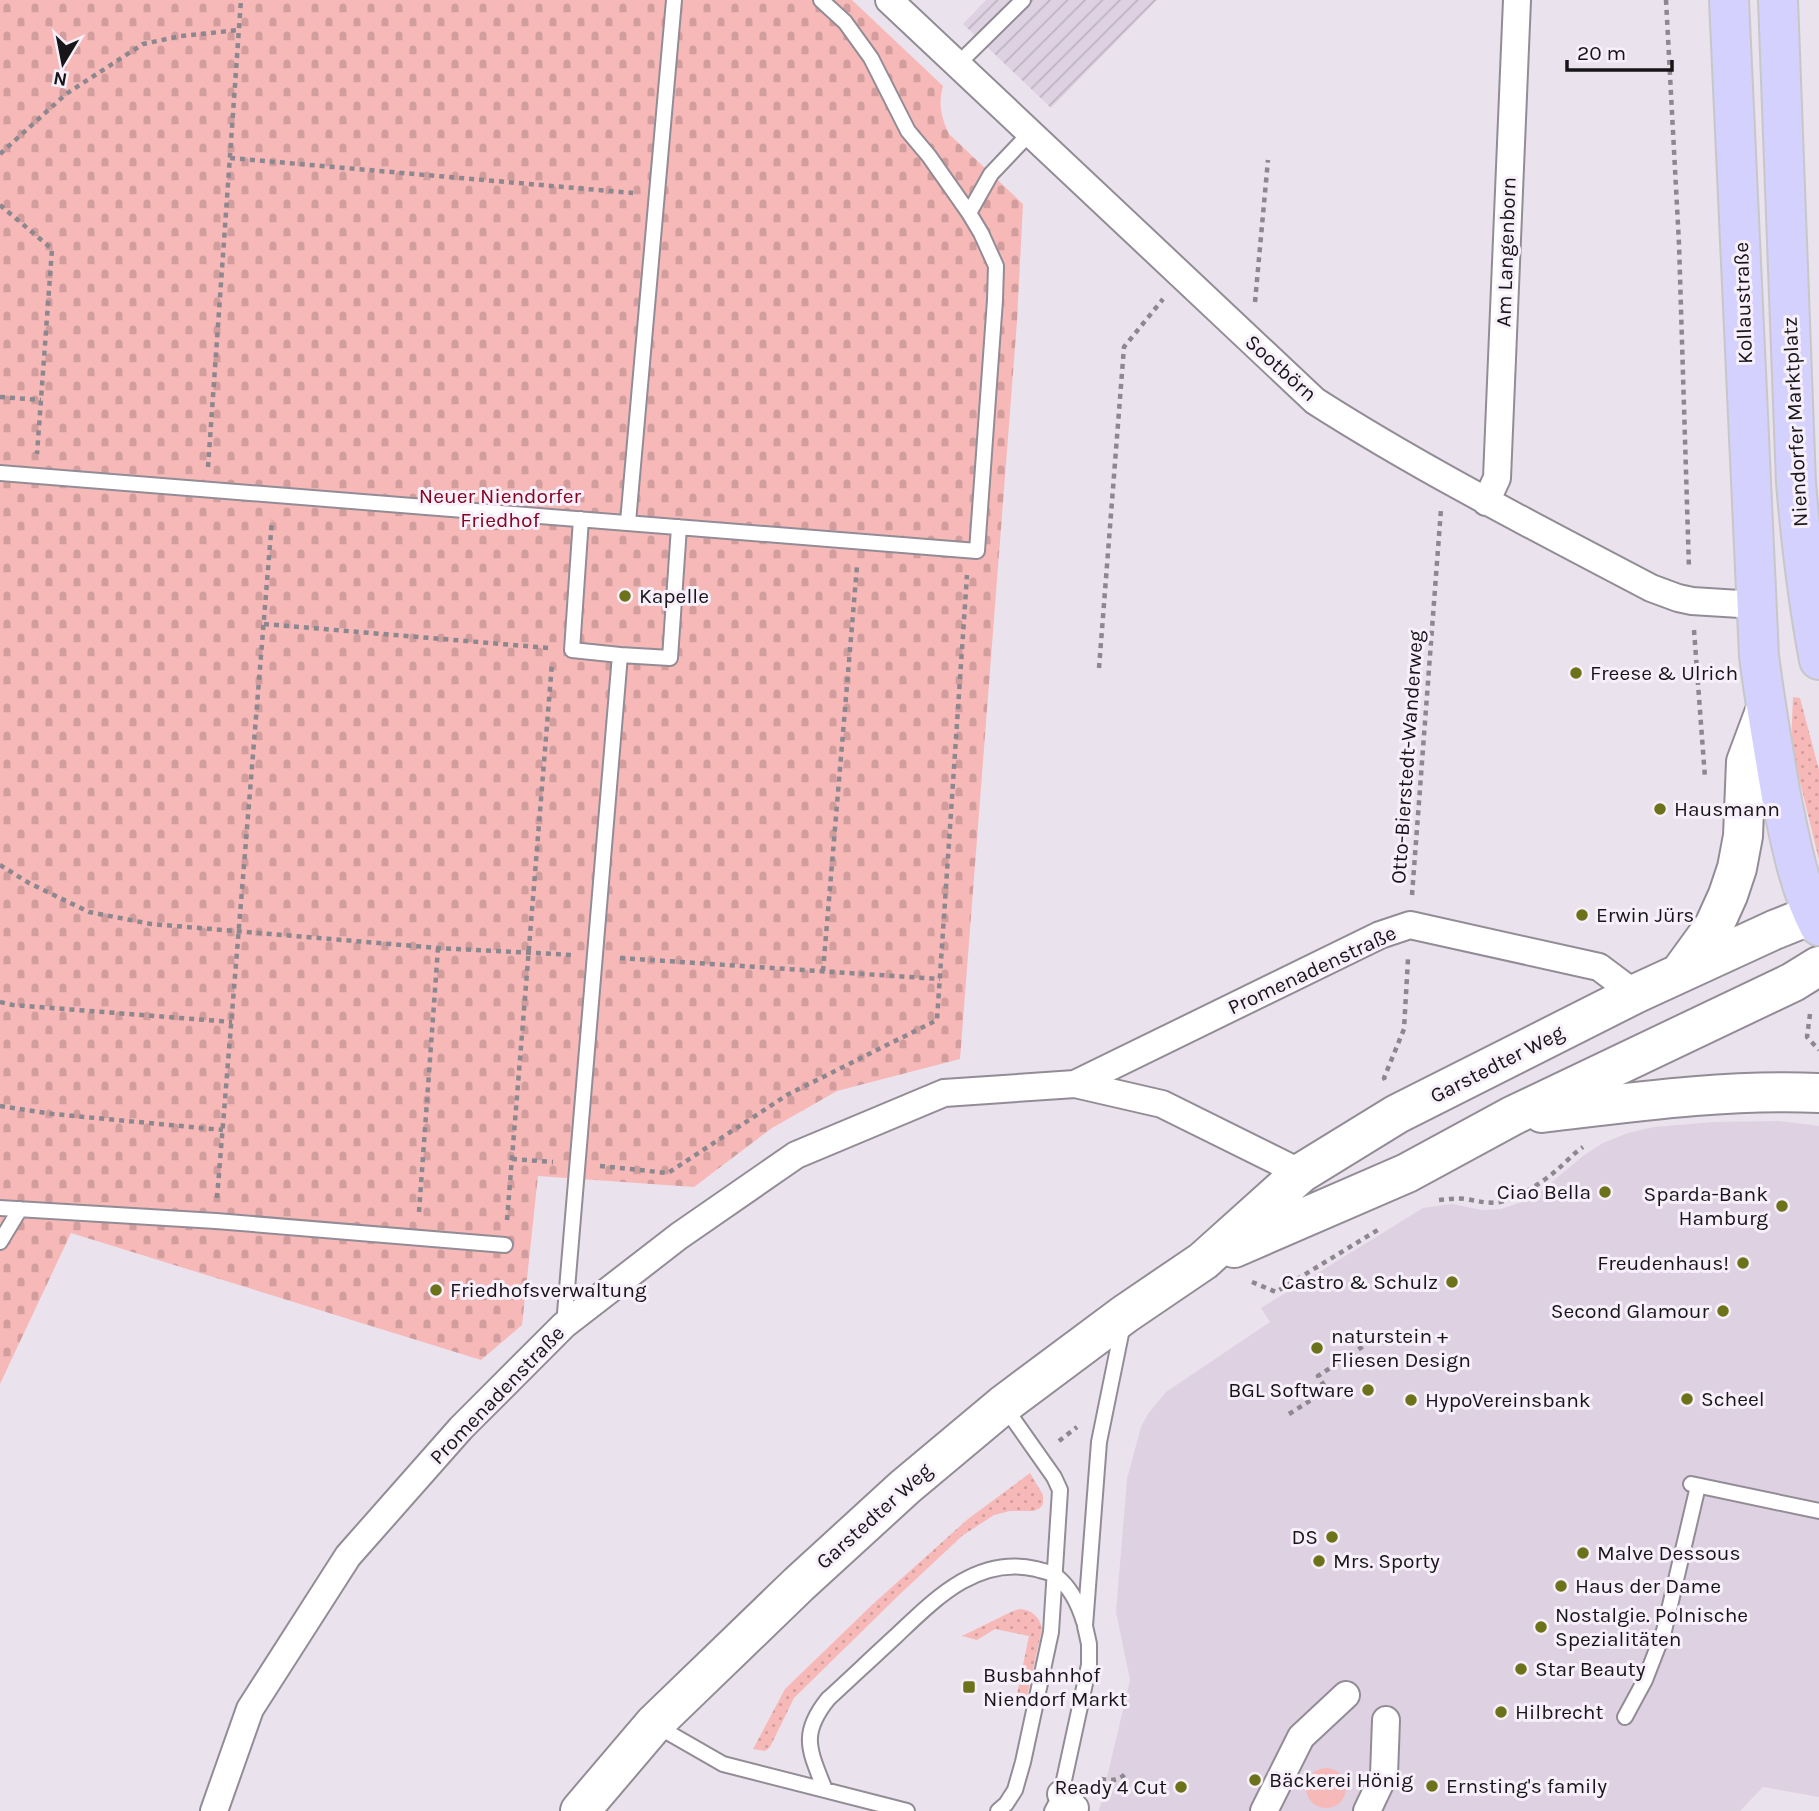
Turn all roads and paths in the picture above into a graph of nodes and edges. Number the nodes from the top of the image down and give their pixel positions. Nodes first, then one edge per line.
1 (241, 0) edge
2 (674, 0) edge
3 (821, 0) edge
4 (889, 0) edge
5 (1023, 0) edge
6 (1517, 0) edge
7 (1666, 0) edge
8 (1729, 0) edge
9 (1778, 0) edge
10 (239, 30) junction
11 (958, 64) junction
12 (1030, 134) junction
13 (0, 154) edge
14 (230, 158) junction
15 (1268, 160) dead end
16 (657, 195) junction
17 (0, 205) edge
18 (969, 213) junction
19 (1182, 275) junction
20 (1252, 342) junction
21 (0, 397) edge
22 (41, 400) junction
23 (0, 473) edge
24 (36, 476) junction
25 (1447, 481) junction
26 (206, 489) junction
27 (274, 495) junction
28 (1486, 502) junction
29 (581, 519) junction
30 (628, 522) junction
31 (680, 527) junction
32 (859, 541) junction
33 (969, 550) junction
34 (1692, 601) junction
35 (1756, 605) junction
36 (264, 624) junction
37 (553, 649) junction
38 (572, 650) junction
39 (620, 655) junction
40 (1819, 660) edge
41 (1099, 668) dead end
42 (1765, 710) junction
43 (1706, 786) dead end
44 (0, 865) edge
45 (1817, 918) edge
46 (1410, 925) junction
47 (239, 932) junction
48 (438, 948) junction
49 (529, 953) junction
50 (595, 956) junction
51 (1819, 966) edge
52 (823, 971) junction
53 (1681, 972) junction
54 (940, 978) junction
55 (1636, 994) junction
56 (0, 1002) edge
57 (1811, 1011) dead end
58 (232, 1022) junction
59 (1819, 1050) edge
60 (1075, 1084) junction
61 (1819, 1093) edge
62 (0, 1106) edge
63 (1397, 1114) junction
64 (1512, 1116) junction
65 (223, 1130) junction
66 (1589, 1143) dead end
67 (512, 1159) junction
68 (576, 1164) junction
69 (1301, 1173) junction
70 (1431, 1201) dead end
71 (0, 1208) edge
72 (20, 1209) junction
73 (216, 1221) junction
74 (1387, 1224) dead end
75 (417, 1238) junction
76 (0, 1242) edge
77 (505, 1245) joint
78 (1203, 1261) junction
79 (1276, 1292) dead end
80 (1125, 1314) junction
81 (564, 1325) junction
82 (1382, 1334) dead end
83 (1003, 1405) junction
84 (1289, 1414) dead end
85 (1080, 1424) dead end
86 (1054, 1445) dead end
87 (1819, 1511) edge
88 (1054, 1574) junction
89 (1085, 1626) junction
90 (1346, 1696) dead end
91 (1625, 1717) dead end
92 (1386, 1720) dead end
93 (654, 1724) junction
94 (1126, 1773) dead end
95 (1101, 1779) dead end
96 (825, 1790) junction
97 (1063, 1804) edge
98 (214, 1811) edge
99 (580, 1811) edge
100 (907, 1811) edge
101 (998, 1811) edge
102 (1264, 1811) edge
103 (1367, 1811) edge

1 - 10 path
2 - 16 lane
3 - 18 lane
4 - 11 street, Sootbörn
5 - 11 lane
6 - 28 street, Am Langenborn
7 - 34 path
8 - 35 main road, Kollaustraße
9 - 40 main road, Niendorfer Marktplatz
10 - 13 path
10 - 14 path
11 - 12 street, Sootbörn
12 - 18 lane
12 - 19 street, Sootbörn
14 - 16 path
14 - 26 path
15 - 20 path
16 - 30 lane
17 - 22 path
18 - 33 lane
19 - 20 street, Sootbörn
19 - 41 path
20 - 25 street, Sootbörn
21 - 22 path
22 - 24 path
23 - 24 lane
24 - 26 lane
25 - 28 street, Sootbörn
25 - 46 path, Otto-Bierstedt-Wanderweg
26 - 27 lane
27 - 29 lane
27 - 36 path
28 - 34 street, Sootbörn
29 - 30 lane
29 - 38 lane
30 - 31 lane
31 - 32 lane
31 - 39 lane
32 - 33 lane
32 - 52 path
33 - 54 path
34 - 35 street, Sootbörn
34 - 43 path
35 - 42 main road
36 - 37 path
36 - 47 path
37 - 38 path
37 - 49 path
38 - 39 lane
39 - 50 lane
42 - 45 main road
42 - 53 main road
44 - 47 path
45 - 53 main road, Garstedter Weg
46 - 55 street, Promenadenstraße
46 - 60 street, Promenadenstraße
46 - 63 path, Otto-Bierstedt-Wanderweg
47 - 48 path
47 - 58 path
48 - 49 path
48 - 75 path
49 - 50 path
49 - 67 path
50 - 52 path
50 - 68 lane
51 - 64 main road, Garstedter Weg
52 - 54 path
53 - 55 main road, Garstedter Weg
54 - 68 path
55 - 63 main road, Garstedter Weg
56 - 58 path
57 - 59 path
58 - 65 path
60 - 69 street, Promenadenstraße
60 - 81 street, Promenadenstraße
61 - 64 main road
62 - 65 path
63 - 69 main road, Garstedter Weg
64 - 78 main road, Garstedter Weg
65 - 73 path
66 - 70 path
67 - 68 path
67 - 77 path
68 - 81 lane
69 - 78 main road, Garstedter Weg
71 - 72 lane
72 - 73 lane
72 - 76 lane
73 - 75 lane
74 - 79 path
75 - 77 lane
78 - 80 main road, Garstedter Weg
80 - 83 main road, Garstedter Weg
80 - 89 lane
81 - 98 street, Promenadenstraße
82 - 84 path
83 - 88 lane
83 - 93 main road, Garstedter Weg
85 - 86 path
87 - 91 lane
88 - 89 lane
88 - 96 lane
88 - 101 lane
89 - 97 lane
90 - 102 street
92 - 103 street
93 - 96 lane
93 - 99 main road, Garstedter Weg
94 - 95 path
96 - 100 lane

